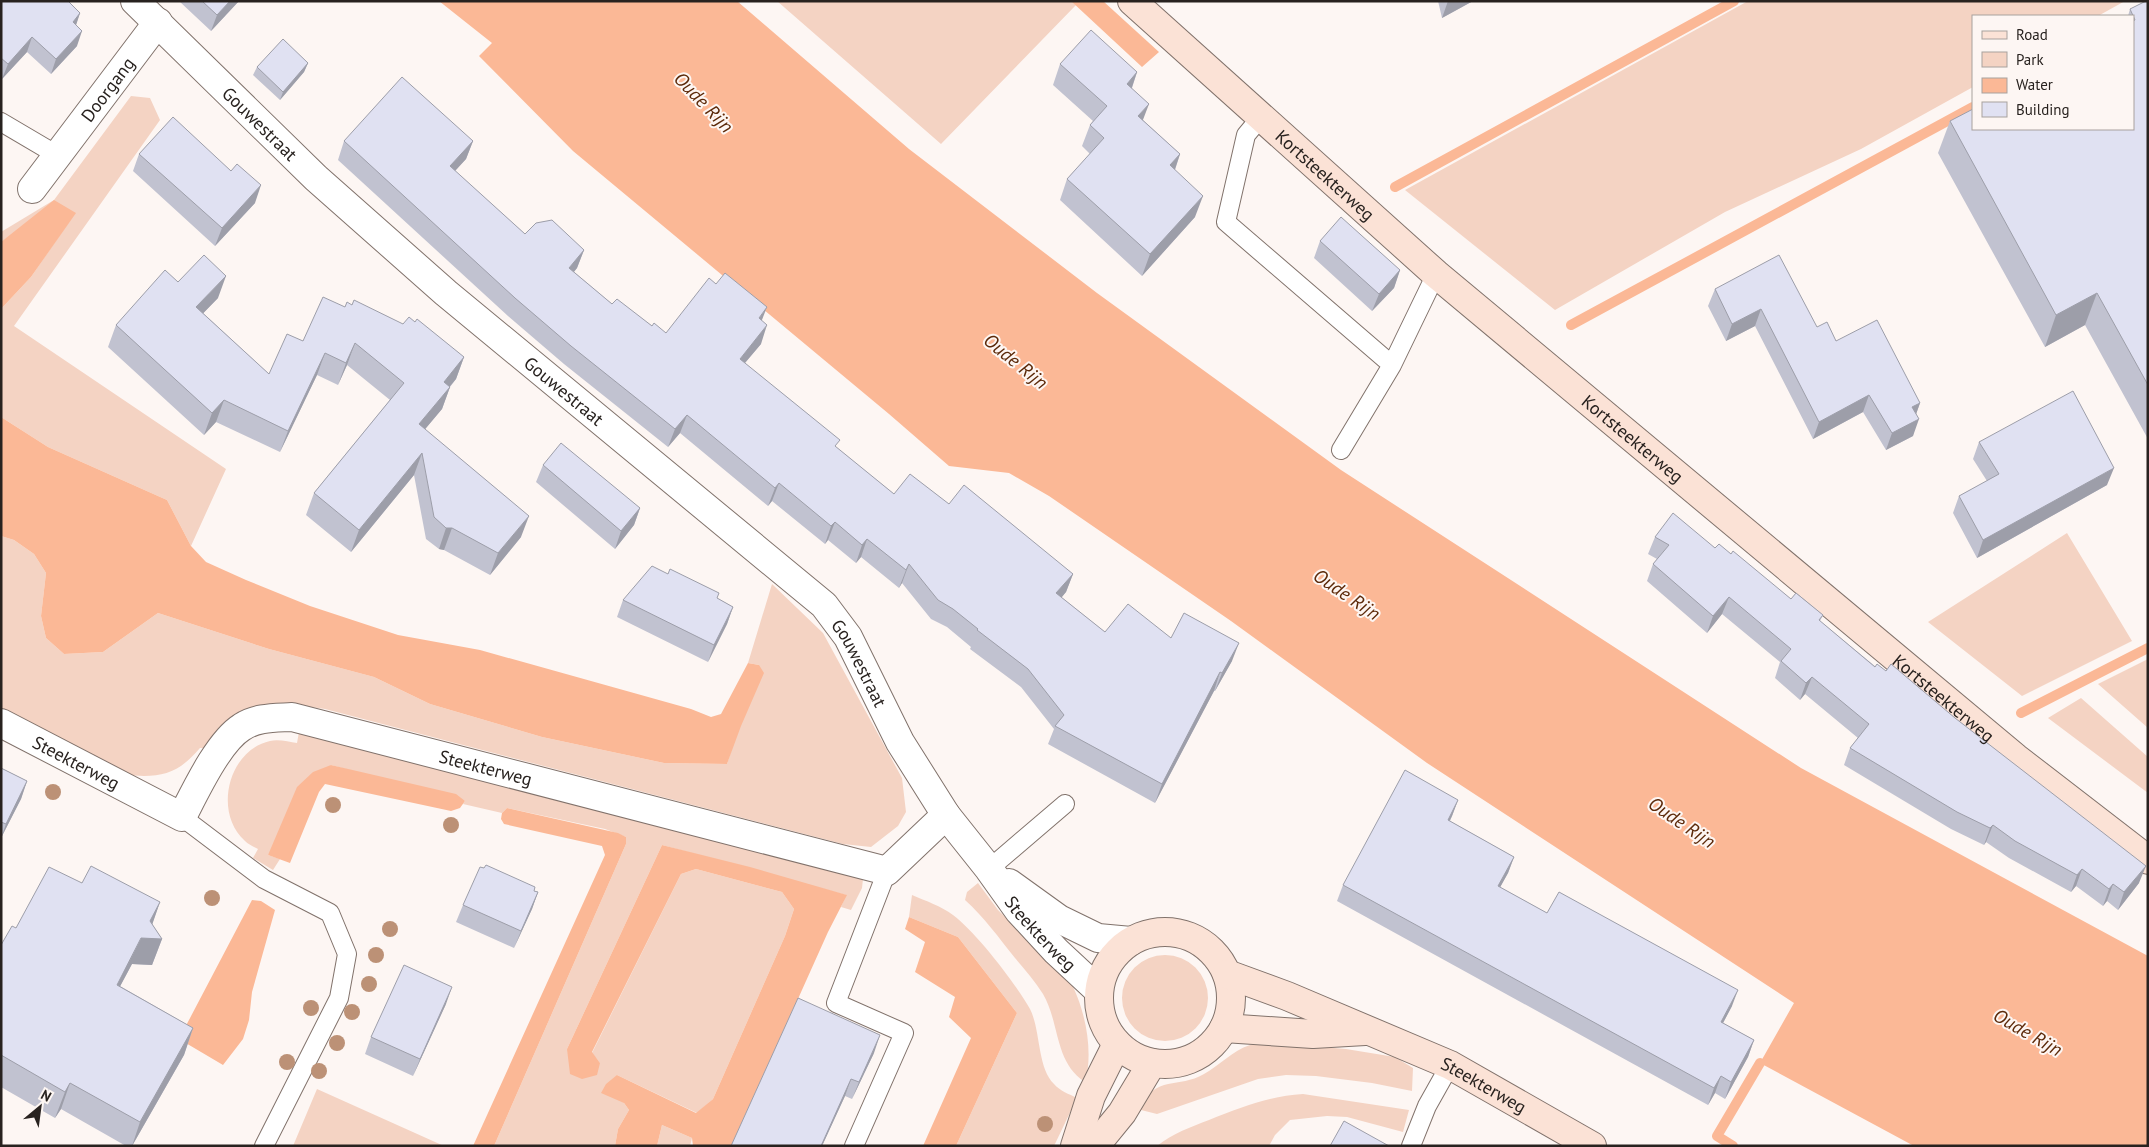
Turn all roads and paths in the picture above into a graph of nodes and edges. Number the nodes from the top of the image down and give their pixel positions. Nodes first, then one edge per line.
1 (135, 1) edge
2 (1132, 1) edge
3 (158, 22) junction
4 (1261, 117) junction
5 (1, 122) edge
6 (57, 156) junction
7 (32, 189) dead end
8 (1436, 274) junction
9 (1392, 365) junction
10 (1341, 450) dead end
11 (1, 723) edge
12 (1065, 804) dead end
13 (946, 815) junction
14 (182, 817) junction
15 (2148, 860) edge
16 (989, 869) junction
17 (887, 871) junction
18 (1131, 941) junction
19 (1227, 974) junction
20 (1099, 991) junction
21 (1224, 1028) junction
22 (1372, 1030) junction
23 (1118, 1044) junction
24 (1152, 1063) junction
25 (1450, 1065) junction
26 (1589, 1145) edge
27 (264, 1146) edge
28 (854, 1146) edge
29 (1075, 1146) edge
30 (1095, 1146) edge
31 (1411, 1146) edge

1 - 3 street, Gouwestraat
2 - 4 street, Kortsteekterweg
3 - 6 street, Doorgang
3 - 13 street, Gouwestraat
4 - 8 street, Kortsteekterweg
4 - 9 lane
5 - 6 lane
6 - 7 street, Doorgang
8 - 9 lane
8 - 15 street, Kortsteekterweg
9 - 10 lane
11 - 14 street, Steekterweg
12 - 16 lane
13 - 16 street, Steekterweg
13 - 17 street
14 - 17 street, Steekterweg
14 - 27 lane
16 - 18 street, Steekterweg
16 - 20 street, Steekterweg
17 - 28 lane
18 - 19 street
18 - 20 street
19 - 21 street
19 - 22 street, Steekterweg
20 - 23 street
21 - 22 street, Steekterweg
21 - 24 street
22 - 25 street, Steekterweg
23 - 24 street
23 - 29 street
24 - 30 street
25 - 26 street, Steekterweg
25 - 31 lane

